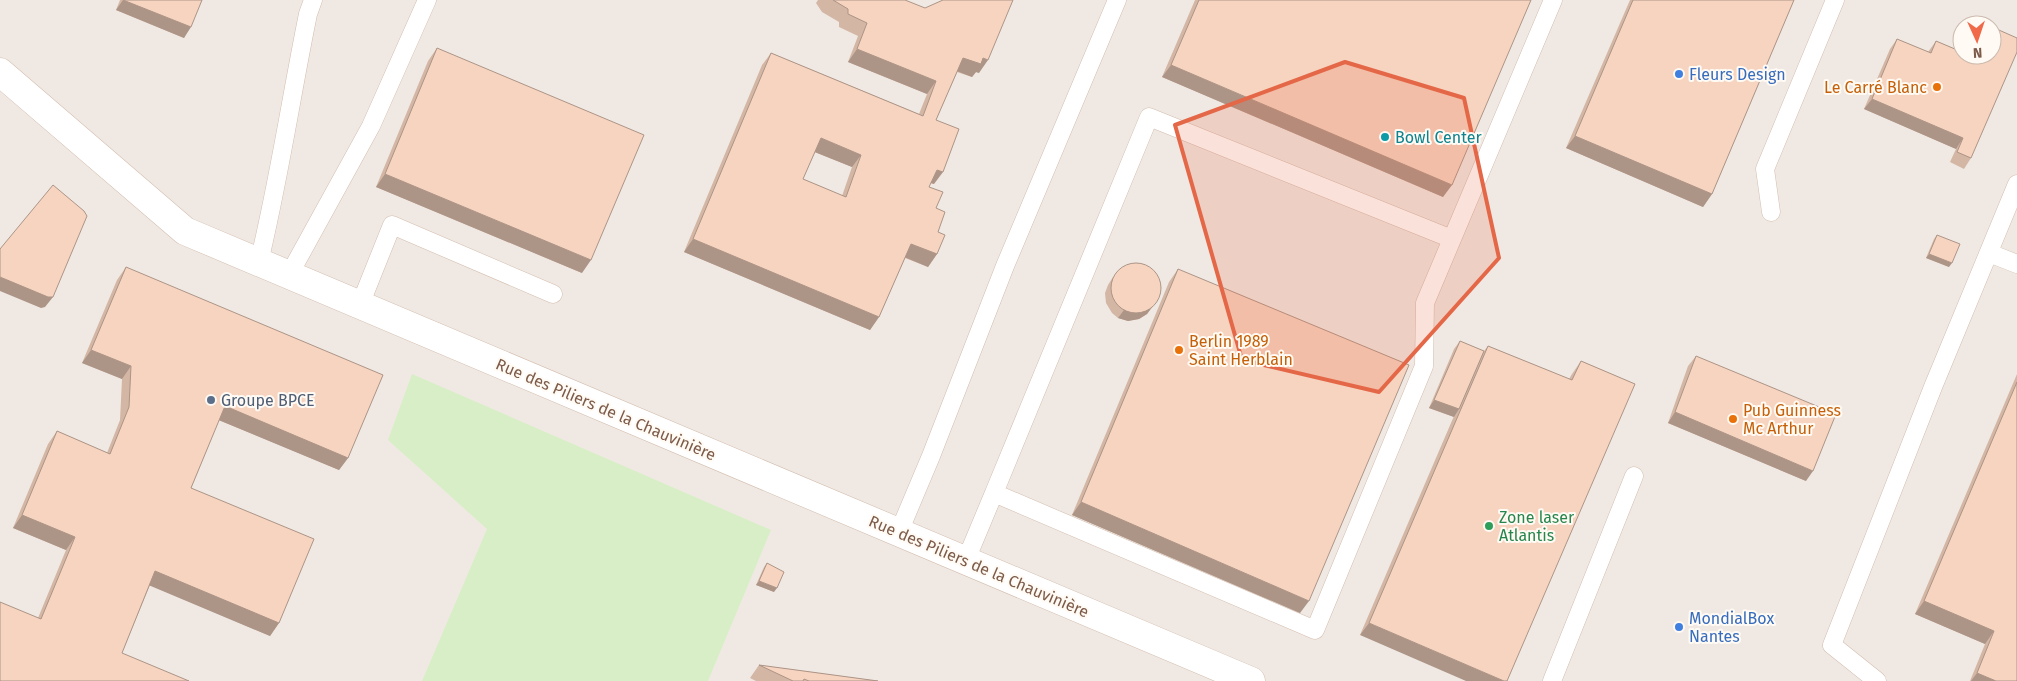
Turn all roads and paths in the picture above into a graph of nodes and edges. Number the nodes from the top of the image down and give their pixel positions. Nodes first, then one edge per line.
1 (313, 0) edge
2 (427, 0) edge
3 (1118, 0) edge
4 (1553, 0) edge
5 (1835, 0) edge
6 (0, 72) edge
7 (2017, 184) edge
8 (1771, 212) dead end
9 (1452, 239) junction
10 (1989, 253) junction
11 (259, 262) junction
12 (2017, 264) edge
13 (289, 275) junction
14 (553, 294) dead end
15 (360, 305) junction
16 (1634, 476) dead end
17 (994, 493) junction
18 (898, 532) junction
19 (966, 560) junction
20 (1251, 681) edge
21 (1552, 681) edge
22 (1877, 681) edge

1 - 11 lane
2 - 13 lane
3 - 18 lane
4 - 9 lane
5 - 8 lane
6 - 11 street, Rue des Piliers de la Chauvinière
7 - 10 lane
9 - 17 lane
9 - 17 lane
10 - 12 lane
10 - 22 lane
11 - 13 street, Rue des Piliers de la Chauvinière
13 - 15 street, Rue des Piliers de la Chauvinière
14 - 15 lane
15 - 18 street, Rue des Piliers de la Chauvinière
16 - 21 lane
17 - 19 lane
18 - 19 street, Rue des Piliers de la Chauvinière
19 - 20 street, Rue des Piliers de la Chauvinière

